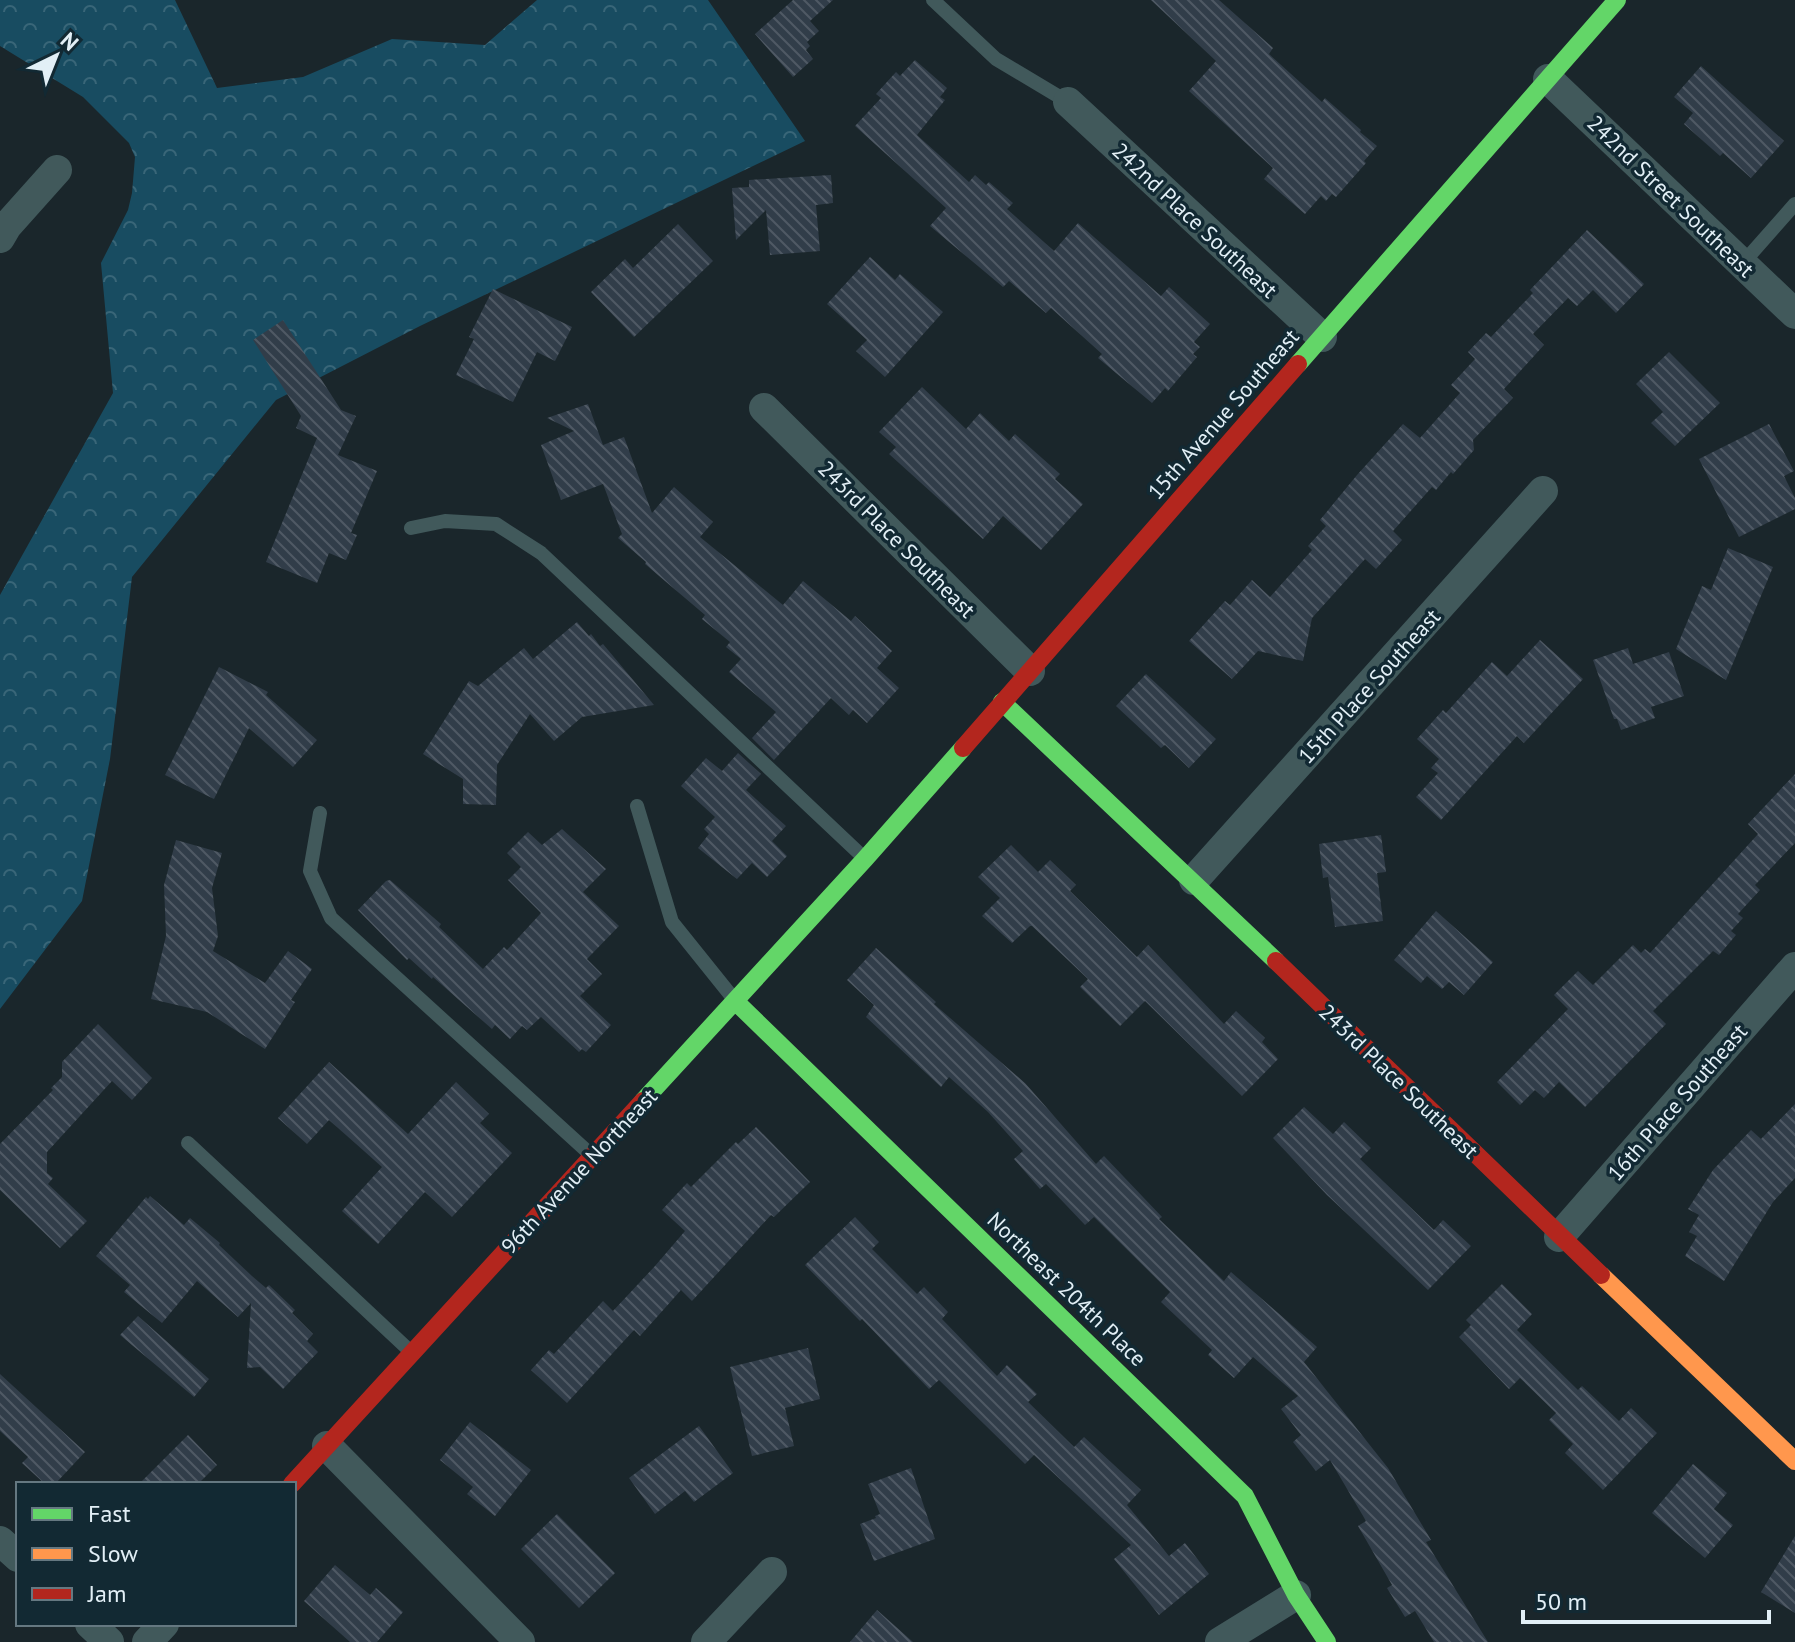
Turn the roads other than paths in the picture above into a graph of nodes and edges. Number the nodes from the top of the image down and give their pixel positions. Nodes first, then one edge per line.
1 (933, 0) edge
2 (1617, 0) edge
3 (1548, 79) junction
4 (1068, 102) joint
5 (57, 170) dead end
6 (1795, 204) edge
7 (0, 238) edge
8 (1742, 264) junction
9 (1795, 314) edge
10 (1322, 337) junction
11 (764, 408) dead end
12 (1543, 491) dead end
13 (411, 528) dead end
14 (1030, 671) junction
15 (1002, 702) junction
16 (637, 806) dead end
17 (320, 813) dead end
18 (865, 859) junction
19 (1194, 880) junction
20 (1795, 967) edge
21 (735, 1001) junction
22 (188, 1143) dead end
23 (592, 1156) junction
24 (1559, 1237) junction
25 (412, 1353) junction
26 (327, 1446) junction
27 (1795, 1461) edge
28 (294, 1482) edge
29 (0, 1541) edge
30 (16, 1555) edge
31 (772, 1572) dead end
32 (1296, 1595) junction
33 (92, 1626) edge
34 (162, 1626) edge
35 (109, 1642) edge
36 (147, 1642) edge
37 (520, 1642) edge
38 (706, 1642) edge
39 (1220, 1642) edge
40 (1327, 1642) edge

1 - 4 lane
2 - 3 street, 15th Avenue Southeast
3 - 8 street, 242nd Street Southeast
3 - 10 street, 15th Avenue Southeast
4 - 10 street, 242nd Place Southeast
5 - 7 street
6 - 8 lane
8 - 9 street, 242nd Street Southeast
10 - 14 street, 15th Avenue Southeast
11 - 14 street, 243rd Place Southeast
12 - 19 street, 15th Place Southeast
13 - 18 lane
14 - 15 street, 15th Avenue Southeast
15 - 18 street, 15th Avenue Southeast
15 - 19 street, 243rd Place Southeast
16 - 21 lane
17 - 23 lane
18 - 21 street, 96th Avenue Northeast
19 - 24 street, 243rd Place Southeast
20 - 24 street, 16th Place Southeast
21 - 23 street, 96th Avenue Northeast
21 - 32 street, Northeast 204th Place
22 - 25 lane
23 - 25 street, 96th Avenue Northeast
24 - 27 street, 243rd Place Southeast
25 - 26 street, 96th Avenue Northeast
26 - 28 street, 96th Avenue Northeast
26 - 37 street
29 - 30 street
31 - 38 street
32 - 39 street
32 - 40 street, Northeast 204th Place
33 - 35 street
34 - 36 street

